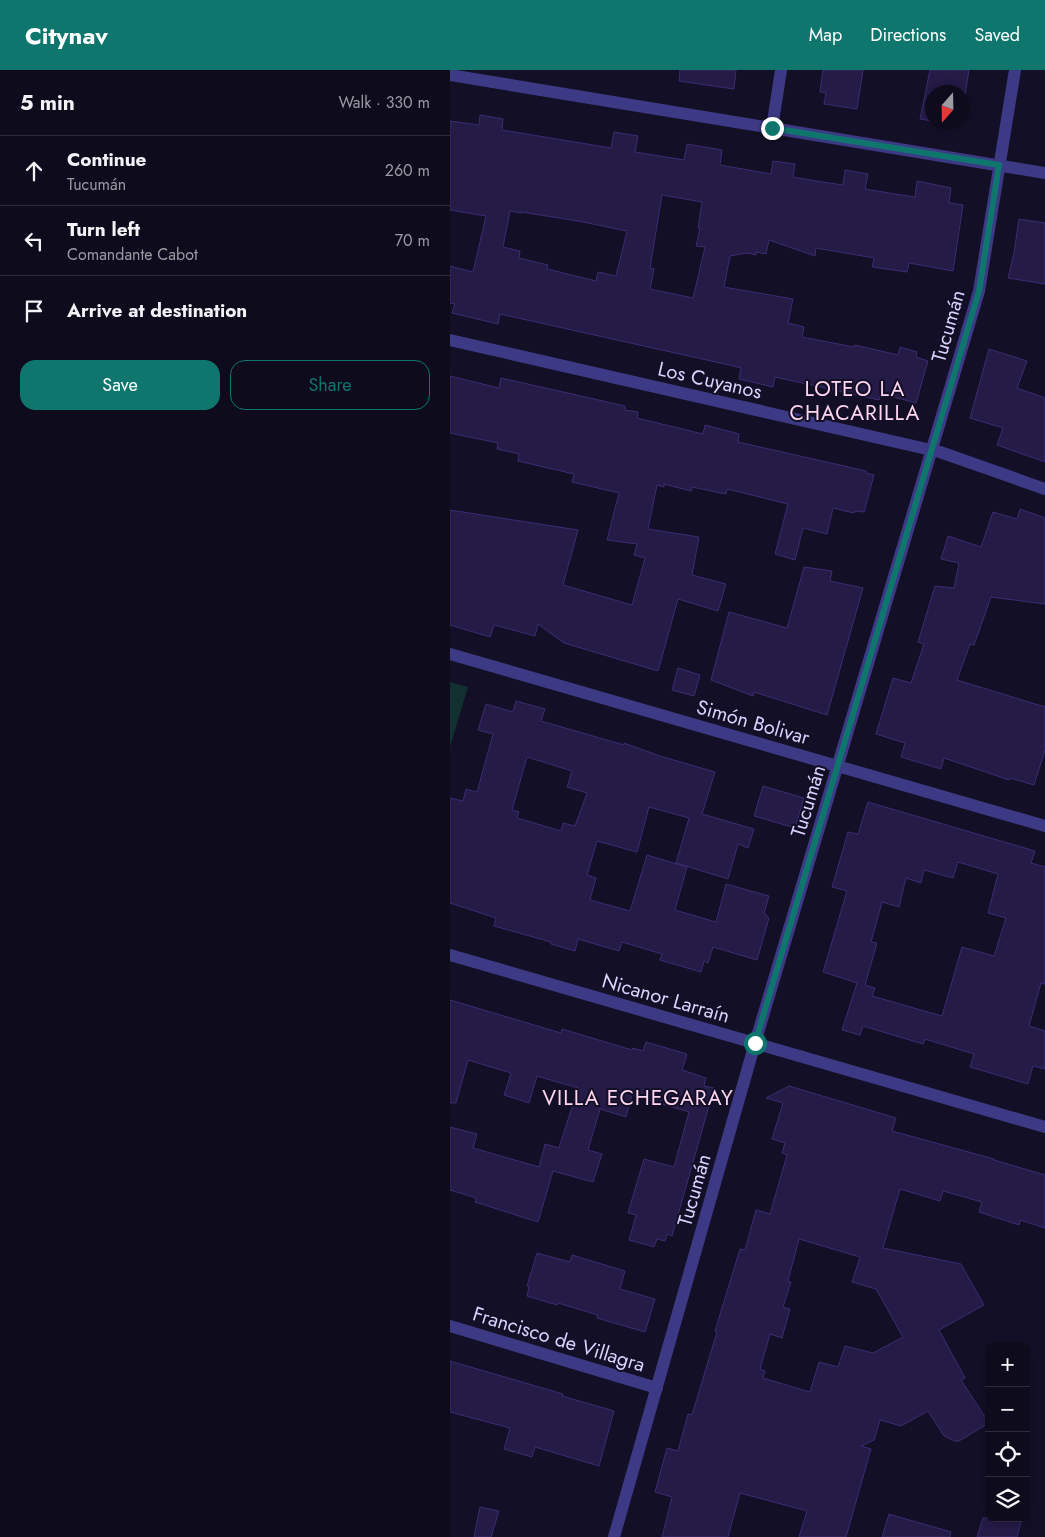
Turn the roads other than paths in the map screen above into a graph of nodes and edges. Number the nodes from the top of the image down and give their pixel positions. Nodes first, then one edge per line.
1 (781, 70) edge
2 (1015, 70) edge
3 (450, 76) edge
4 (772, 128) junction
5 (999, 165) junction
6 (1045, 172) edge
7 (450, 340) edge
8 (931, 450) junction
9 (1045, 489) edge
10 (450, 654) edge
11 (838, 766) junction
12 (1045, 826) edge
13 (450, 956) edge
14 (755, 1043) junction
15 (1045, 1127) edge
16 (450, 1326) edge
17 (657, 1388) junction
18 (614, 1537) edge

1 - 4 street
2 - 5 street, Tucumán
3 - 4 street
4 - 5 street
5 - 6 street
5 - 8 street, Tucumán
7 - 8 street, Los Cuyanos
8 - 9 street, Los Cuyanos
8 - 11 street, Tucumán
10 - 11 street, Simón Bolivar
11 - 12 street, Simón Bolivar
11 - 14 street, Tucumán
13 - 14 street, Nicanor Larraín
14 - 15 street, Nicanor Larraín
14 - 17 street, Tucumán
16 - 17 street, Francisco de Villagra
17 - 18 street, Tucumán

